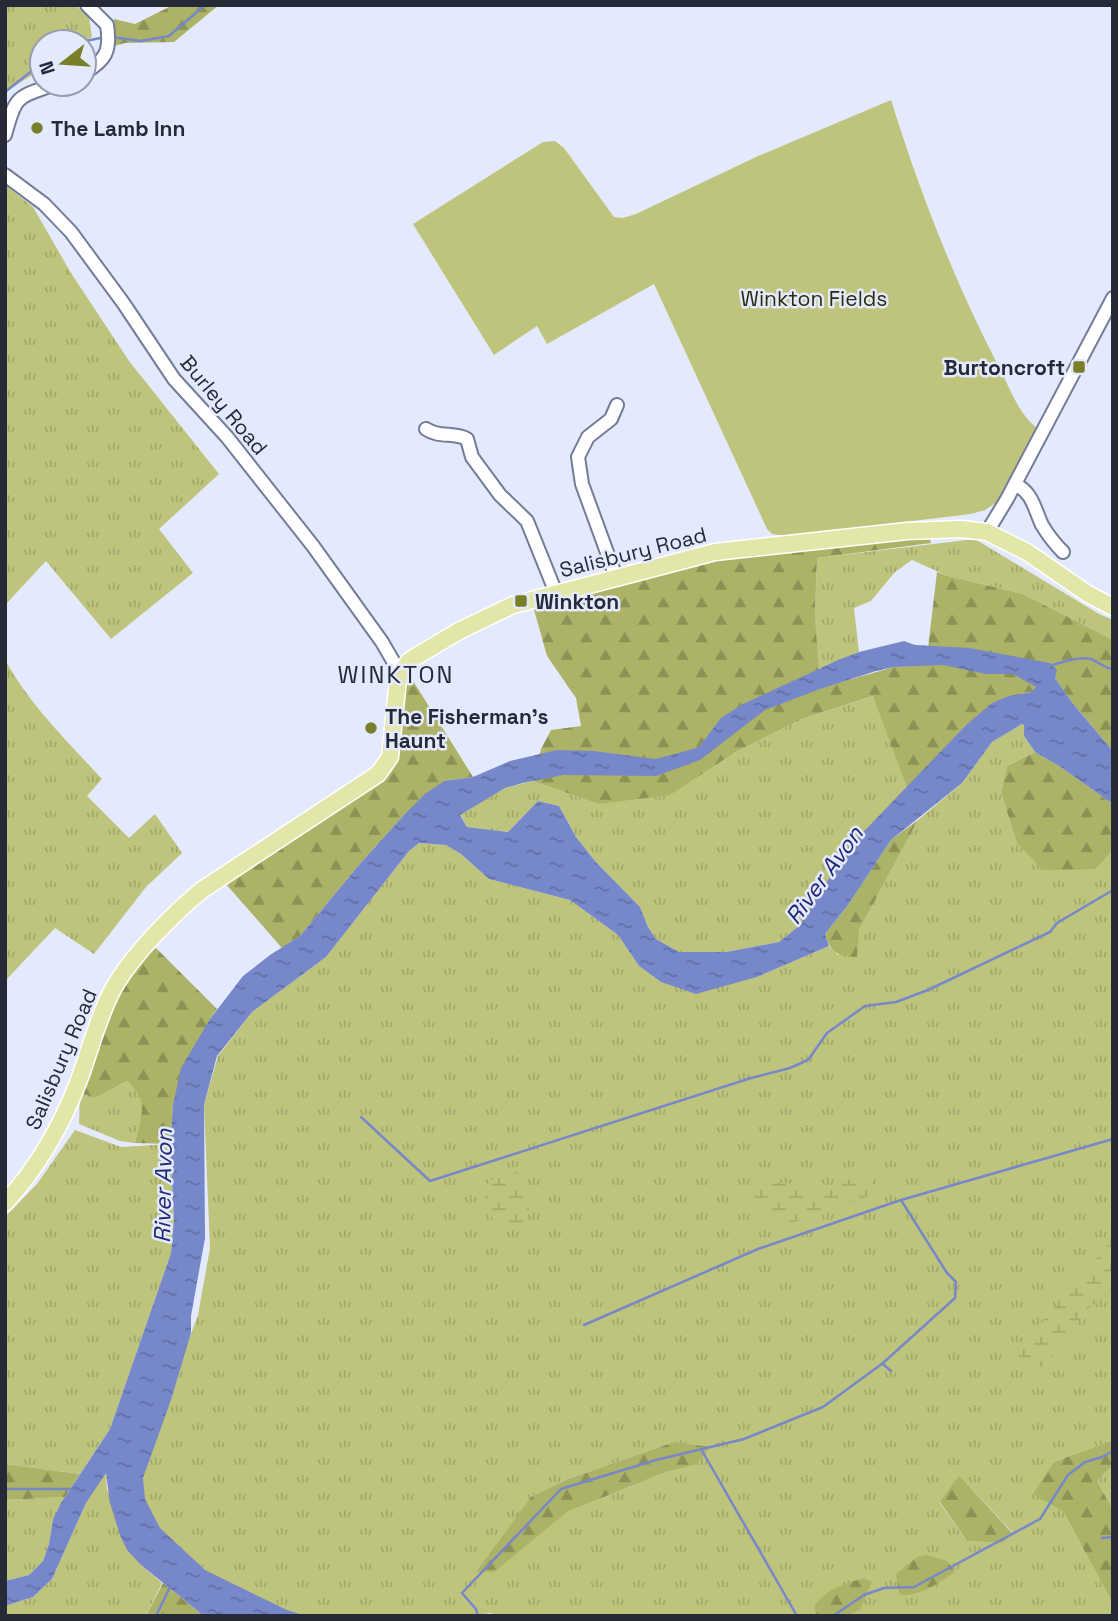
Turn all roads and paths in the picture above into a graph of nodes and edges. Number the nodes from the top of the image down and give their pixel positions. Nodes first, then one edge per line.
1 (87, 5) edge
2 (98, 64) edge
3 (28, 94) edge
4 (5, 135) edge
5 (5, 176) edge
6 (1112, 303) edge
7 (617, 405) dead end
8 (426, 429) dead end
9 (1015, 484) junction
10 (987, 532) junction
11 (1063, 552) dead end
12 (616, 577) junction
13 (556, 593) junction
14 (1113, 607) edge
15 (402, 671) junction
16 (5, 1203) edge

1 - 2 street
3 - 4 street
5 - 15 street, Burley Road
6 - 9 street
7 - 12 street
8 - 13 street
9 - 10 street
9 - 11 street
10 - 12 main road, Salisbury Road
10 - 14 main road
12 - 13 main road, Salisbury Road
13 - 15 main road, Salisbury Road
15 - 16 main road, Salisbury Road

